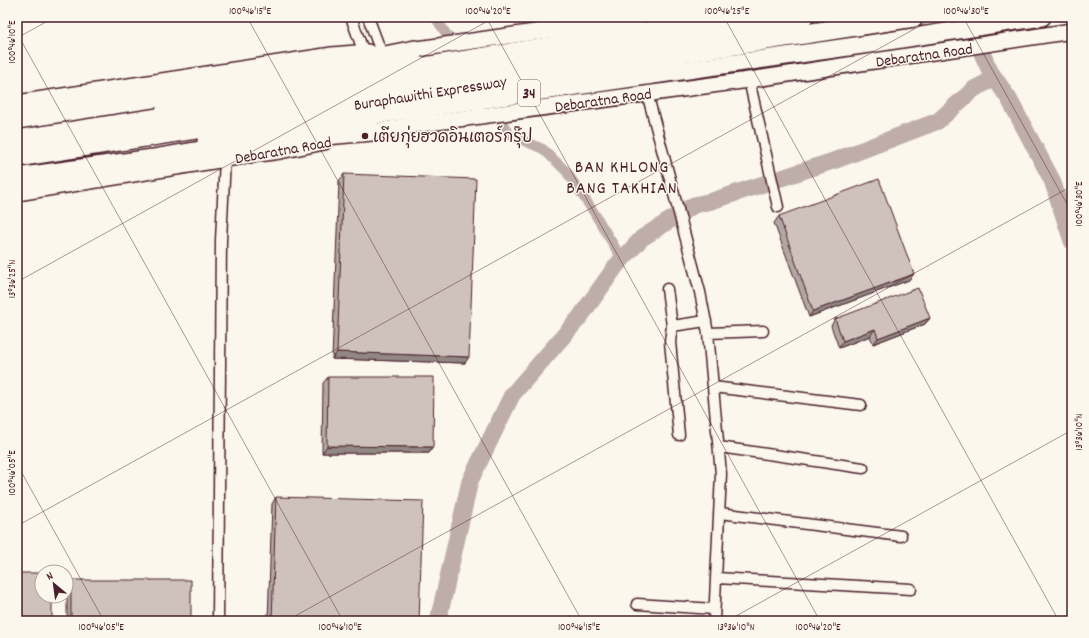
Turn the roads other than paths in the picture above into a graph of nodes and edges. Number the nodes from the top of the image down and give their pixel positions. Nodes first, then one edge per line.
1 (351, 17) edge
2 (368, 17) edge
3 (638, 17) edge
4 (735, 17) edge
5 (803, 17) edge
6 (914, 17) edge
7 (1042, 17) edge
8 (1072, 31) edge
9 (416, 50) junction
10 (381, 52) junction
11 (364, 53) junction
12 (749, 80) junction
13 (647, 93) junction
14 (17, 103) edge
15 (17, 119) edge
16 (17, 131) edge
17 (372, 131) junction
18 (17, 140) edge
19 (17, 157) edge
20 (225, 159) junction
21 (17, 174) edge
22 (17, 178) edge
23 (17, 193) edge
24 (778, 207) dead end
25 (667, 289) dead end
26 (706, 321) junction
27 (672, 326) junction
28 (763, 331) dead end
29 (708, 333) junction
30 (713, 387) junction
31 (861, 405) dead end
32 (679, 436) dead end
33 (719, 447) junction
34 (863, 468) dead end
35 (720, 513) junction
36 (901, 536) dead end
37 (717, 578) junction
38 (912, 589) dead end
39 (637, 604) dead end
40 (714, 609) junction
41 (218, 621) edge
42 (714, 621) edge

1 - 11 street
2 - 10 street
3 - 9 main road
4 - 16 highway
5 - 18 highway, Buraphawithi Expressway
6 - 19 highway, Buraphawithi Expressway
7 - 21 highway, Debaratna Road / 34
8 - 12 main road, Debaratna Road / 34
9 - 10 main road
9 - 15 highway
10 - 11 main road
11 - 14 main road
12 - 13 main road, Debaratna Road / 34
12 - 24 street
13 - 17 main road, Debaratna Road / 34
13 - 26 street
17 - 20 main road, Debaratna Road / 34
17 - 22 highway
20 - 23 main road, Debaratna Road / 34
20 - 41 street
25 - 27 street
26 - 27 street
26 - 29 street
27 - 32 street
28 - 29 street
29 - 30 street
30 - 31 street
30 - 33 street
33 - 34 street
33 - 35 street
35 - 36 street
35 - 37 street
37 - 38 street
37 - 40 street
39 - 40 street
40 - 42 street

